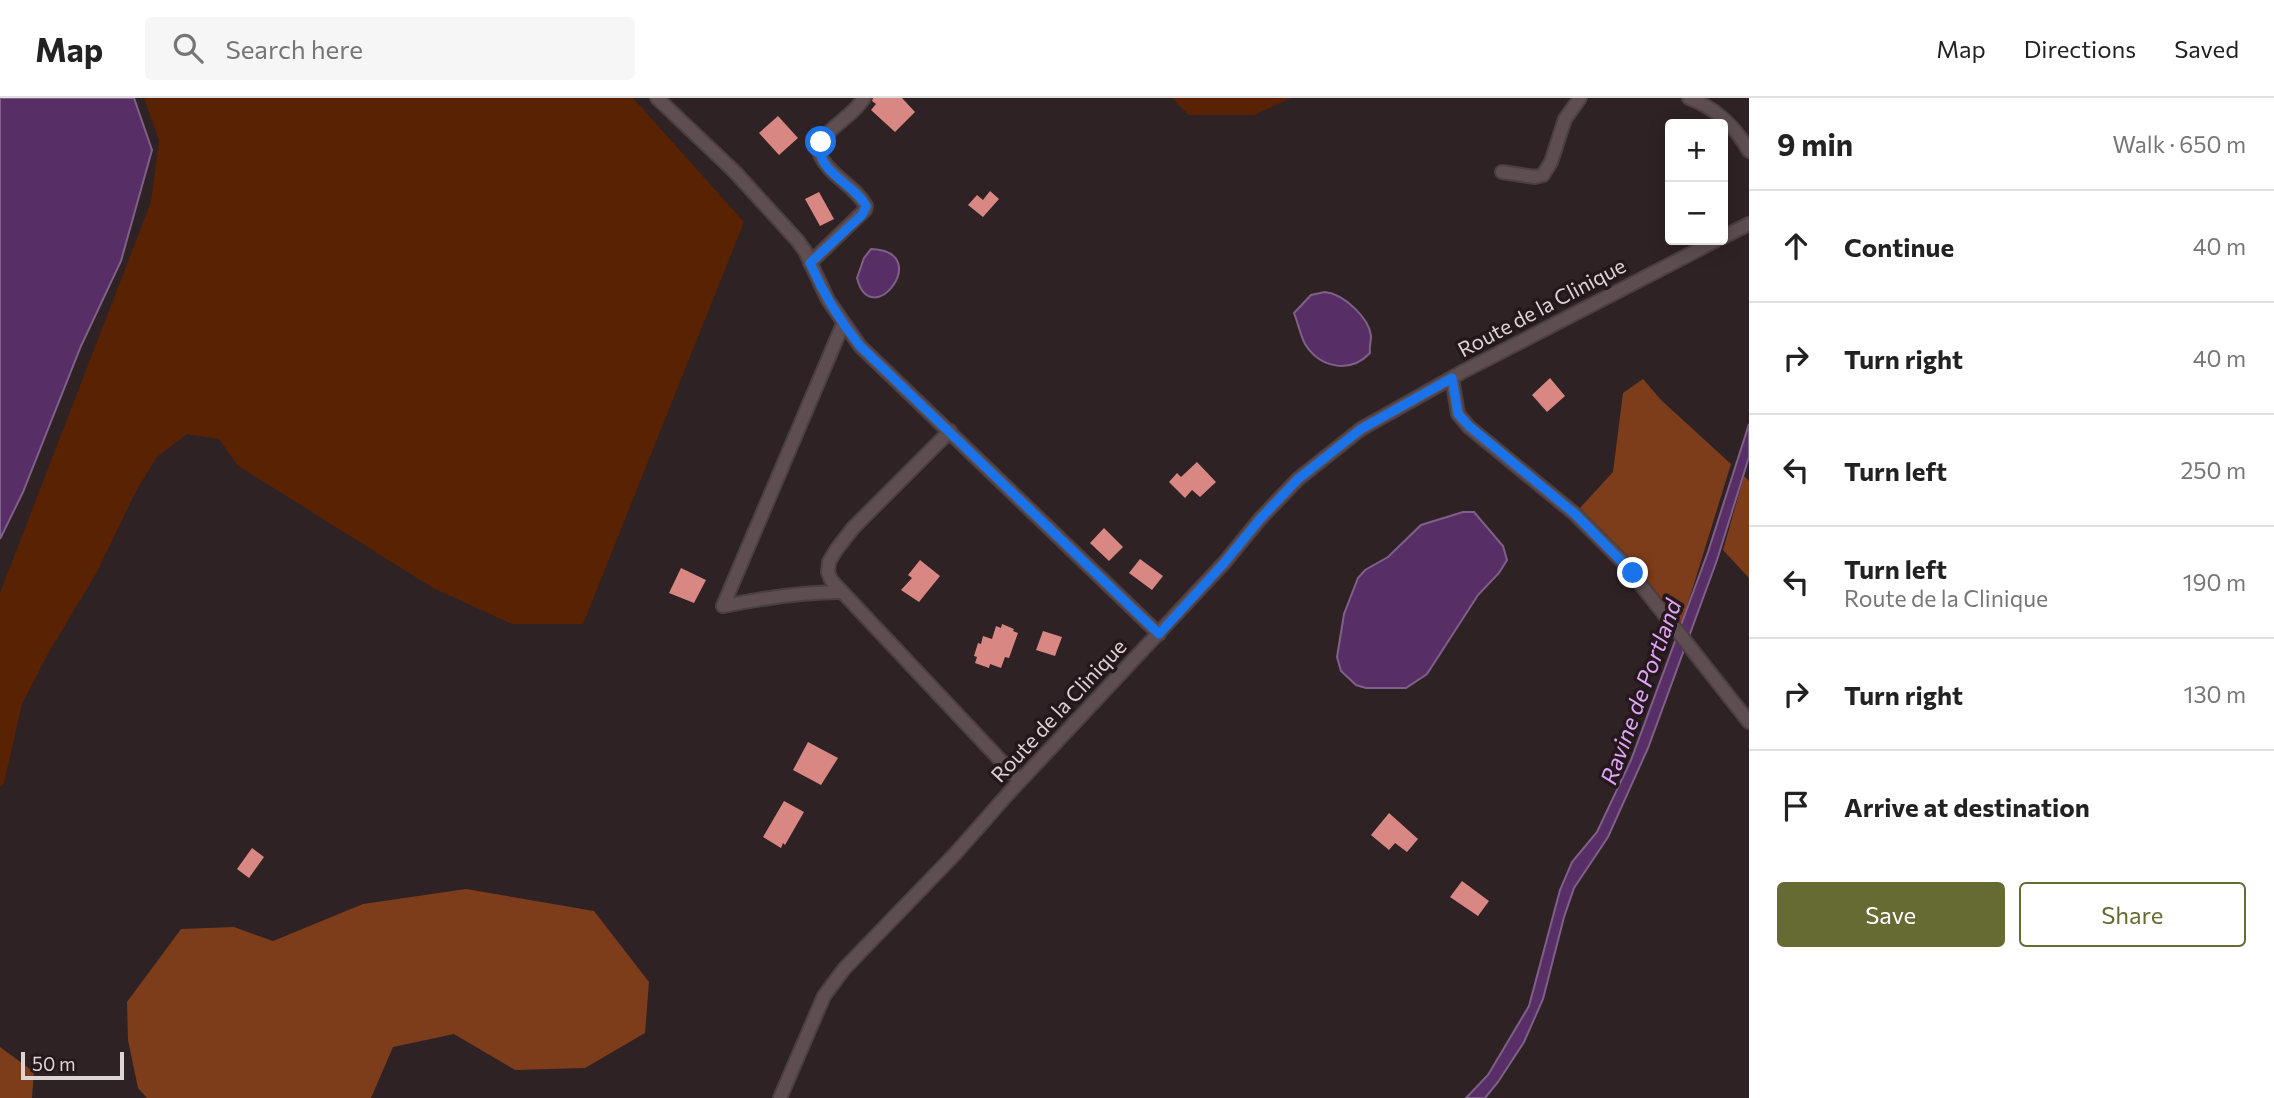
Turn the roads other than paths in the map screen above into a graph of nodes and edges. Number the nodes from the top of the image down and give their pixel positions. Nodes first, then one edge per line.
1 (657, 98) edge
2 (864, 98) edge
3 (1580, 98) edge
4 (1689, 98) edge
5 (1749, 151) edge
6 (1502, 172) dead end
7 (1749, 224) edge
8 (1728, 234) edge
9 (1707, 245) edge
10 (810, 263) junction
11 (843, 324) junction
12 (1452, 378) junction
13 (950, 431) junction
14 (842, 592) junction
15 (1159, 634) junction
16 (1749, 722) edge
17 (1020, 781) junction
18 (780, 1098) edge

1 - 10 street
2 - 10 street
3 - 6 street
4 - 5 street
7 - 8 street
9 - 12 street, Route de la Clinique
10 - 11 street
11 - 13 street
11 - 14 street
12 - 15 street, Route de la Clinique
12 - 16 street
13 - 14 street
13 - 15 street
14 - 17 street
15 - 17 street, Route de la Clinique
17 - 18 street, Route de la Clinique

